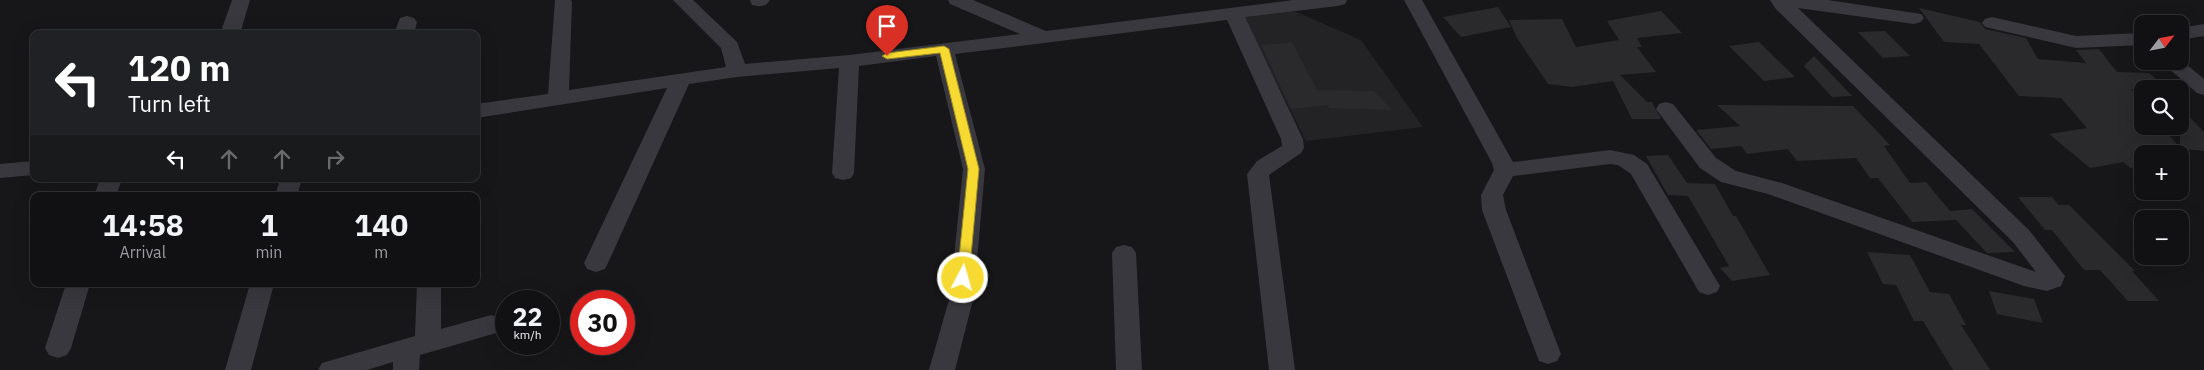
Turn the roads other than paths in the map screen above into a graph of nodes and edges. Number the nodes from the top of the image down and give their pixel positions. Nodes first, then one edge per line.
1 (241, 0) edge
2 (682, 0) edge
3 (957, 0) edge
4 (1338, 0) edge
5 (1413, 0) edge
6 (563, 2) dead end
7 (1780, 2) edge
8 (1277, 3) edge
9 (1233, 12) junction
10 (1914, 18) dead end
11 (1992, 23) dead end
12 (231, 30) edge
13 (2204, 30) edge
14 (2189, 32) edge
15 (1045, 37) junction
16 (2134, 40) edge
17 (944, 49) junction
18 (848, 61) junction
19 (2181, 70) edge
20 (738, 71) junction
21 (681, 80) junction
22 (2204, 89) edge
23 (558, 99) junction
24 (1666, 109) dead end
25 (480, 110) edge
26 (30, 168) edge
27 (1504, 170) junction
28 (0, 171) edge
29 (843, 173) dead end
30 (1124, 253) dead end
31 (596, 263) dead end
32 (1708, 286) dead end
33 (77, 287) edge
34 (261, 287) edge
35 (428, 287) edge
36 (491, 325) dead end
37 (58, 348) dead end
38 (414, 354) edge
39 (1548, 354) dead end
40 (238, 370) edge
41 (331, 370) edge
42 (942, 370) edge
43 (1129, 370) edge
44 (1282, 370) edge

1 - 12 street
2 - 20 street
3 - 15 street
4 - 8 street
5 - 27 street
6 - 23 street
7 - 10 street
7 - 24 street
8 - 9 street
9 - 15 street
9 - 44 street
11 - 16 street
13 - 14 street
15 - 17 street
17 - 18 street
17 - 42 street
18 - 20 street
18 - 29 street
19 - 22 street
20 - 21 street
21 - 23 street
21 - 31 street
23 - 25 street
26 - 28 street
27 - 32 street
27 - 39 street
30 - 43 street
33 - 37 street
34 - 40 street
35 - 38 street
36 - 38 street
38 - 41 street

